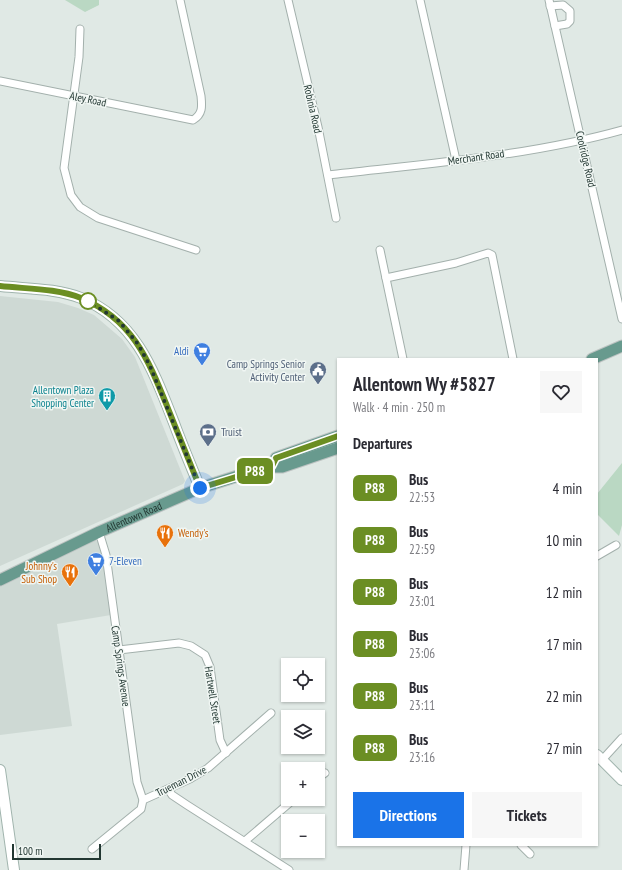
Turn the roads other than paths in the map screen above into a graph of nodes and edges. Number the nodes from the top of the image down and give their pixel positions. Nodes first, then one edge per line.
1 (180, 0) edge
2 (288, 0) edge
3 (420, 0) edge
4 (550, 3) edge
5 (555, 26) junction
6 (80, 29) dead end
7 (0, 81) edge
8 (73, 96) junction
9 (622, 130) edge
10 (582, 141) junction
11 (456, 160) junction
12 (328, 175) junction
13 (336, 218) dead end
14 (196, 250) dead end
15 (380, 250) dead end
16 (386, 278) junction
17 (0, 286) edge
18 (622, 319) edge
19 (622, 346) edge
20 (403, 358) edge
21 (513, 358) edge
22 (594, 358) edge
23 (337, 436) edge
24 (337, 448) edge
25 (272, 466) junction
26 (200, 488) junction
27 (99, 532) junction
28 (616, 545) dead end
29 (598, 555) edge
30 (0, 580) edge
31 (118, 650) junction
32 (271, 713) dead end
33 (622, 738) edge
34 (226, 753) junction
35 (599, 758) edge
36 (0, 770) edge
37 (622, 780) edge
38 (168, 789) junction
39 (143, 800) junction
40 (286, 806) edge
41 (245, 841) junction
42 (466, 846) edge
43 (522, 846) edge
44 (92, 849) dead end
45 (530, 854) dead end
46 (14, 870) edge
47 (289, 870) edge
48 (464, 870) edge

1 - 8 street, Aley Road
2 - 12 street, Robinia Road
3 - 11 street
4 - 5 street, Coolridge Road
4 - 5 street
5 - 10 street, Coolridge Road
6 - 8 street
7 - 8 street, Aley Road
8 - 14 street
9 - 10 street, Merchant Road
10 - 11 street, Merchant Road
10 - 18 street, Coolridge Road
11 - 12 street, Merchant Road
12 - 13 street, Robinia Road
15 - 16 street
16 - 20 street
16 - 21 street
17 - 26 street
19 - 22 main road
23 - 25 main road, Allentown Road
24 - 25 main road, Allentown Road
25 - 26 main road, Allentown Road
26 - 27 main road, Allentown Road
27 - 30 main road, Allentown Road
27 - 31 street, Camp Springs Avenue
28 - 29 street
31 - 34 street, Hartwell Street
31 - 39 street, Camp Springs Avenue
32 - 34 street, Trueman Drive
33 - 35 street
34 - 38 street, Trueman Drive
35 - 37 street
36 - 46 street
38 - 39 street, Trueman Drive
38 - 41 street
39 - 44 street, Trueman Drive
40 - 41 street
41 - 47 street
42 - 48 street
43 - 45 street

